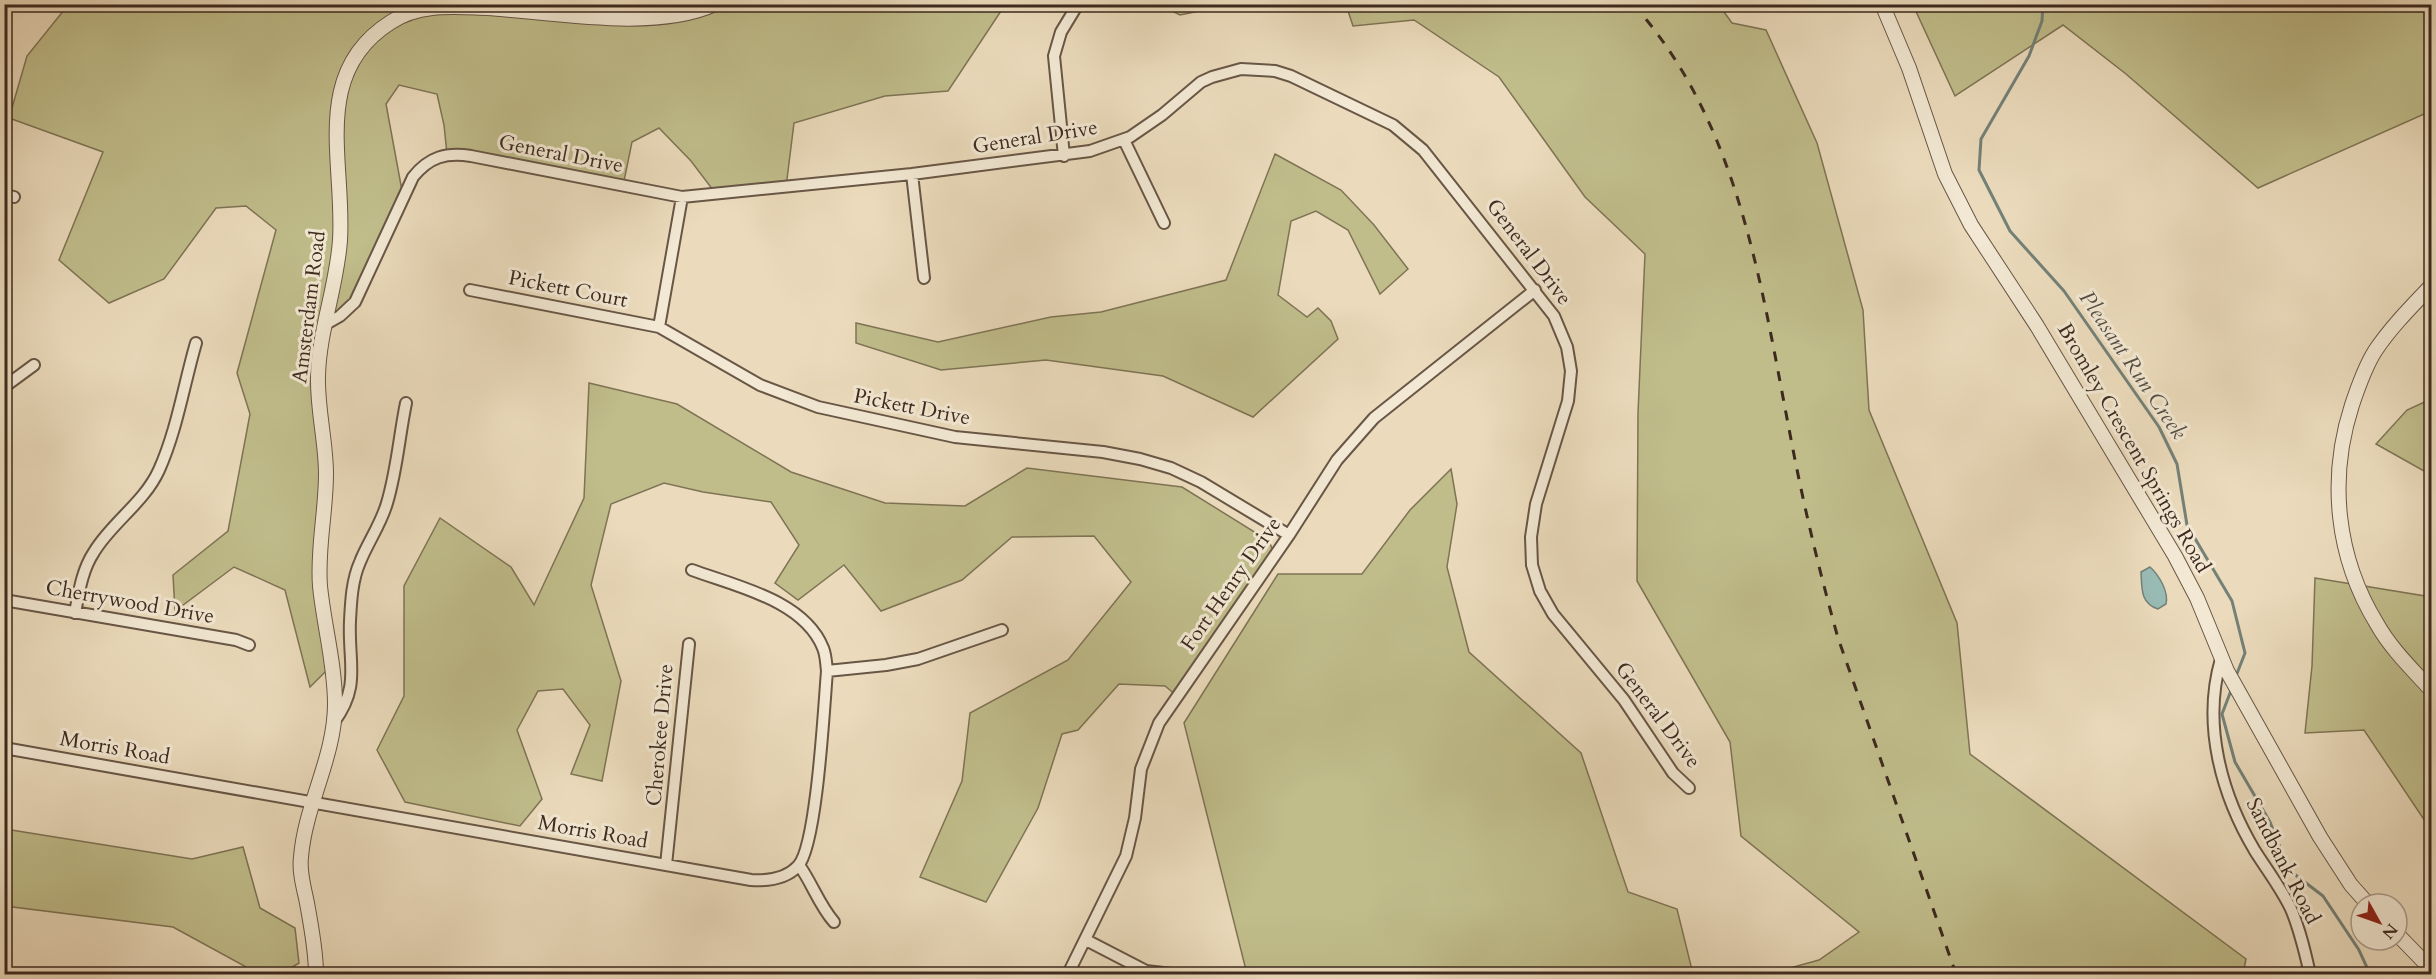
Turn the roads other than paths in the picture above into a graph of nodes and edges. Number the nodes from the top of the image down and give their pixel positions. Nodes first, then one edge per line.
1 (715, 4) edge
2 (1078, 4) edge
3 (1882, 4) edge
4 (1124, 140) junction
5 (1064, 156) junction
6 (912, 174) junction
7 (682, 197) junction
8 (1164, 223) dead end
9 (924, 278) dead end
10 (2432, 285) edge
11 (470, 290) dead end
12 (1535, 290) junction
13 (326, 324) junction
14 (659, 327) junction
15 (196, 343) dead end
16 (34, 365) dead end
17 (4, 387) edge
18 (406, 404) dead end
19 (1289, 535) junction
20 (692, 570) dead end
21 (4, 600) edge
22 (75, 613) junction
23 (1002, 630) dead end
24 (689, 644) dead end
25 (249, 645) dead end
26 (2224, 665) junction
27 (827, 671) junction
28 (2432, 691) edge
29 (334, 723) junction
30 (4, 748) edge
31 (1689, 788) dead end
32 (314, 803) junction
33 (666, 865) junction
34 (799, 865) junction
35 (2357, 892) edge
36 (834, 922) dead end
37 (1086, 940) junction
38 (2409, 946) edge
39 (2432, 970) edge
40 (1172, 974) edge
41 (316, 975) edge
42 (1068, 975) edge
43 (2310, 975) edge

1 - 13 street, Amsterdam Road
2 - 5 street
3 - 26 street, Bromley Crescent Springs Road
4 - 5 street, General Drive
4 - 8 street
4 - 12 street, General Drive
5 - 6 street, General Drive
6 - 7 street, General Drive
6 - 9 street
7 - 13 street, General Drive
7 - 14 street
10 - 28 street
11 - 14 street, Pickett Court
12 - 19 street, Fort Henry Drive
12 - 31 street, General Drive
13 - 29 street, Amsterdam Road
14 - 19 street, Pickett Drive
15 - 22 street
16 - 17 street
18 - 29 street
19 - 37 street, Fort Henry Drive
20 - 27 street
21 - 22 street, Cherrywood Drive
22 - 25 street, Cherrywood Drive
23 - 27 street
24 - 33 street, Cherokee Drive
26 - 35 street, Bromley Crescent Springs Road
26 - 43 street, Sandbank Road
27 - 34 street
29 - 32 street, Amsterdam Road
30 - 32 street, Morris Road
32 - 33 street, Morris Road
32 - 41 street, Amsterdam Road
33 - 34 street, Morris Road
34 - 36 street
37 - 40 street
37 - 42 street, Fort Henry Drive
38 - 39 street

